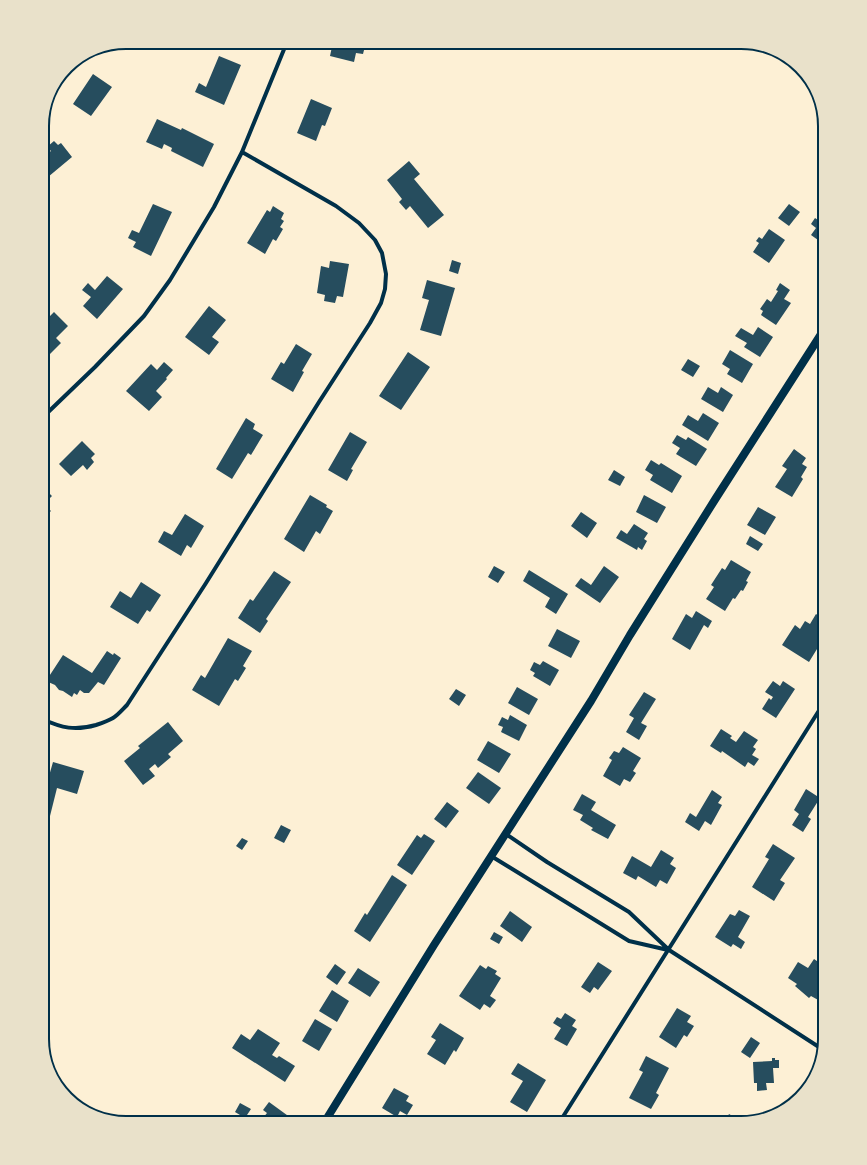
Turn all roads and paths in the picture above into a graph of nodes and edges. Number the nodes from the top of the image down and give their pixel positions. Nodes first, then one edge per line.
1 (284, 49) edge
2 (242, 152) junction
3 (818, 347) edge
4 (49, 411) edge
5 (818, 712) edge
6 (49, 722) edge
7 (505, 833) junction
8 (491, 856) junction
9 (669, 950) junction
10 (817, 1046) edge
11 (328, 1116) edge
12 (563, 1116) edge

1 - 2 street
2 - 4 street
2 - 6 street
3 - 7 main road
5 - 9 street
7 - 8 main road
7 - 9 street
8 - 9 street
8 - 11 main road
9 - 10 street
9 - 12 street

